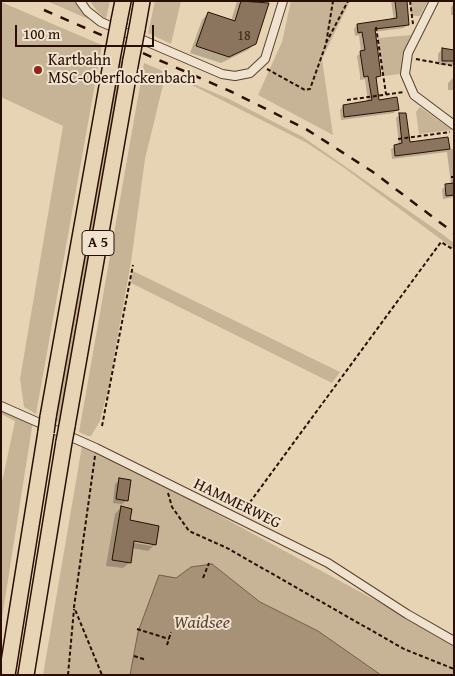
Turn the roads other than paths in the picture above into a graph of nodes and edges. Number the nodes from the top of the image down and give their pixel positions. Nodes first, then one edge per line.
1 (80, 1) edge
2 (123, 1) edge
3 (142, 1) edge
4 (283, 1) edge
5 (434, 1) edge
6 (454, 125) edge
7 (1, 406) edge
8 (454, 641) edge
9 (8, 675) edge
10 (26, 675) edge

1 - 4 street
2 - 9 highway, A 5, bridge
3 - 10 highway, A 5, bridge
5 - 6 street
7 - 8 street, HAMMERWEG

